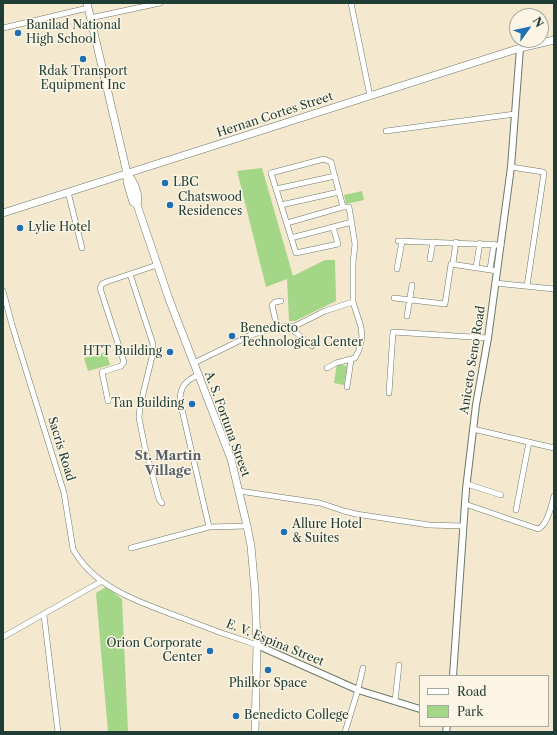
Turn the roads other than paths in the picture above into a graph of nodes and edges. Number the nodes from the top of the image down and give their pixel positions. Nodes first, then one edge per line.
1 (160, 3) edge
2 (351, 3) edge
3 (87, 5) edge
4 (90, 18) junction
5 (3, 28) edge
6 (520, 48) joint
7 (370, 96) junction
8 (515, 114) junction
9 (386, 132) dead end
10 (511, 167) junction
11 (127, 173) junction
12 (335, 176) junction
13 (276, 189) junction
14 (68, 192) junction
15 (339, 192) junction
16 (281, 205) junction
17 (343, 207) junction
18 (3, 213) edge
19 (352, 222) junction
20 (286, 223) junction
21 (333, 227) junction
22 (291, 238) junction
23 (433, 242) junction
24 (456, 242) junction
25 (480, 243) junction
26 (497, 244) junction
27 (82, 248) dead end
28 (430, 259) dead end
29 (453, 263) dead end
30 (157, 266) junction
31 (476, 267) dead end
32 (397, 269) dead end
33 (490, 269) dead end
34 (497, 271) junction
35 (130, 274) junction
36 (495, 283) junction
37 (412, 285) dead end
38 (526, 286) junction
39 (554, 289) edge
40 (3, 291) edge
41 (394, 298) dead end
42 (409, 300) junction
43 (281, 301) dead end
44 (353, 302) junction
45 (407, 316) dead end
46 (289, 326) junction
47 (277, 327) junction
48 (488, 338) junction
49 (312, 346) dead end
50 (351, 360) junction
51 (194, 364) junction
52 (327, 368) dead end
53 (198, 375) junction
54 (347, 387) dead end
55 (389, 393) dead end
56 (108, 401) dead end
57 (473, 429) junction
58 (530, 442) junction
59 (554, 448) edge
60 (467, 484) junction
61 (239, 491) junction
62 (501, 495) dead end
63 (554, 496) edge
64 (162, 503) dead end
65 (553, 503) edge
66 (465, 504) junction
67 (516, 510) dead end
68 (247, 526) junction
69 (463, 526) junction
70 (209, 527) junction
71 (131, 548) dead end
72 (102, 581) junction
73 (122, 594) joint
74 (44, 615) junction
75 (3, 637) edge
76 (257, 646) junction
77 (399, 665) dead end
78 (363, 668) dead end
79 (453, 675) edge
80 (358, 690) junction
81 (395, 701) junction
82 (419, 709) edge
83 (58, 732) edge
84 (255, 732) edge
85 (345, 732) edge

1 - 4 street
2 - 7 street
3 - 4 main road, A. S. Fortuna Street
3 - 5 street
4 - 11 main road, A. S. Fortuna Street
6 - 7 main road, Hernan Cortes Street
6 - 8 street, Aniceto Seno Road
7 - 11 main road, Hernan Cortes Street
8 - 9 street
8 - 10 street, Aniceto Seno Road
10 - 26 street, Aniceto Seno Road
10 - 38 street
11 - 14 main road, Hernan Cortes Street
11 - 30 main road, A. S. Fortuna Street
12 - 13 street
12 - 13 street
12 - 15 street
13 - 16 street
14 - 18 main road, Hernan Cortes Street
14 - 27 street
15 - 16 street
15 - 17 street
16 - 20 street
17 - 19 street
17 - 20 street
19 - 21 street
19 - 44 street
20 - 22 street
21 - 22 street
21 - 22 street
23 - 24 street
23 - 28 street
23 - 32 street
24 - 25 street
24 - 29 street
25 - 26 street
25 - 31 street
26 - 33 street
26 - 34 street, Aniceto Seno Road
30 - 35 street
30 - 51 main road, A. S. Fortuna Street
34 - 36 street, Aniceto Seno Road
34 - 42 street
35 - 56 street
35 - 64 street
36 - 38 street
36 - 48 street, Aniceto Seno Road
37 - 42 street
38 - 39 street
40 - 72 street, Sacris Road
41 - 42 street
42 - 45 street
43 - 47 street
44 - 46 street
44 - 50 street
46 - 47 street
46 - 49 street
47 - 51 street
48 - 55 street
48 - 57 street, Aniceto Seno Road
50 - 52 street
50 - 54 street
51 - 53 main road, A. S. Fortuna Street
53 - 61 main road, A. S. Fortuna Street
53 - 70 street
57 - 58 street
57 - 60 street, Aniceto Seno Road
58 - 59 street
58 - 67 street
60 - 62 street
60 - 66 street, Aniceto Seno Road
61 - 68 main road, A. S. Fortuna Street
61 - 69 street
63 - 65 street
65 - 66 street
66 - 69 street, Aniceto Seno Road
68 - 70 street
68 - 76 main road, A. S. Fortuna Street
69 - 79 street, Aniceto Seno Road
70 - 71 street
72 - 73 street, Sacris Road
72 - 74 street
73 - 76 street, E. V. Espina Street
74 - 75 street
74 - 83 street
76 - 80 street, E. V. Espina Street
76 - 84 main road, A. S. Fortuna Street
77 - 81 street
78 - 80 street
80 - 81 street, E. V. Espina Street
80 - 85 street
81 - 82 street, E. V. Espina Street

